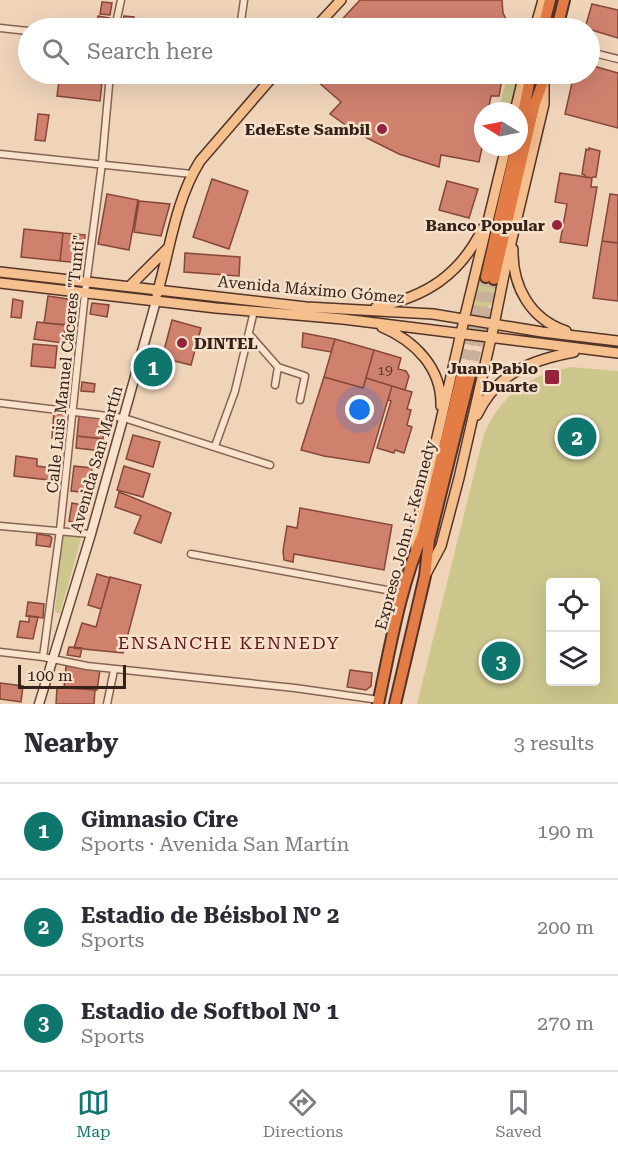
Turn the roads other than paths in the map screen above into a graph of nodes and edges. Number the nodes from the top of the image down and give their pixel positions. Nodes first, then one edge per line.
1 (121, 0) edge
2 (244, 0) edge
3 (341, 0) edge
4 (543, 0) edge
5 (550, 0) edge
6 (564, 0) edge
7 (117, 18) edge
8 (241, 18) edge
9 (324, 18) edge
10 (538, 18) edge
11 (546, 18) edge
12 (560, 18) edge
13 (0, 28) edge
14 (18, 30) edge
15 (600, 54) edge
16 (618, 59) edge
17 (109, 84) edge
18 (266, 84) edge
19 (522, 84) edge
20 (529, 84) edge
21 (543, 84) edge
22 (545, 84) edge
23 (517, 102) edge
24 (525, 102) edge
25 (528, 129) edge
26 (0, 154) edge
27 (504, 156) edge
28 (514, 156) edge
29 (521, 156) edge
30 (102, 163) junction
31 (192, 174) junction
32 (489, 215) junction
33 (516, 221) junction
34 (170, 246) junction
35 (0, 272) edge
36 (87, 281) junction
37 (0, 283) edge
38 (130, 285) junction
39 (159, 289) junction
40 (85, 294) junction
41 (156, 301) junction
42 (362, 309) junction
43 (254, 311) junction
44 (464, 320) junction
45 (366, 322) junction
46 (494, 325) junction
47 (461, 333) junction
48 (249, 334) junction
49 (583, 337) junction
50 (491, 338) junction
51 (618, 341) edge
52 (582, 350) junction
53 (618, 353) edge
54 (278, 367) junction
55 (275, 385) dead end
56 (300, 400) dead end
57 (0, 403) edge
58 (73, 411) junction
59 (124, 418) junction
60 (440, 428) junction
61 (470, 428) junction
62 (215, 446) junction
63 (270, 465) dead end
64 (0, 526) edge
65 (60, 530) junction
66 (91, 534) junction
67 (416, 549) junction
68 (190, 554) dead end
69 (425, 576) junction
70 (404, 594) junction
71 (0, 652) edge
72 (43, 657) junction
73 (52, 659) junction
74 (114, 670) junction
75 (379, 702) edge
76 (39, 704) edge
77 (107, 704) edge
78 (395, 704) edge

1 - 7 street
2 - 8 street
3 - 9 main road
4 - 10 main road
5 - 11 highway
6 - 12 highway
13 - 14 street
15 - 16 street
17 - 30 street, Calle Luis Manuel Cáceres "Tunti"
18 - 31 main road, Avenida San Martín
19 - 23 main road
20 - 24 highway
21 - 25 highway
22 - 33 main road
26 - 30 street
27 - 32 main road
28 - 29 highway
30 - 31 street
30 - 36 street, Calle Luis Manuel Cáceres "Tunti"
31 - 34 main road, Avenida San Martín
32 - 42 main road
32 - 44 main road
33 - 46 main road
33 - 49 main road
34 - 38 main road
34 - 39 main road, Avenida San Martín
35 - 36 main road, Avenida Máximo Gómez
36 - 38 main road, Avenida Máximo Gómez
36 - 40 street, Calle Luis Manuel Cáceres "Tunti"
37 - 40 main road, Avenida Máximo Gómez
38 - 39 main road, Avenida Máximo Gómez
39 - 41 main road, Avenida San Martín
39 - 42 main road, Avenida Máximo Gómez
40 - 41 main road, Avenida Máximo Gómez
40 - 58 street, Calle Luis Manuel Cáceres "Tunti"
41 - 43 main road, Avenida Máximo Gómez
41 - 59 main road, Avenida San Martín
42 - 44 main road, Avenida Máximo Gómez
43 - 45 main road, Avenida Máximo Gómez
43 - 48 street
44 - 46 main road, Avenida Máximo Gómez
44 - 47 main road
45 - 47 main road, Avenida Máximo Gómez
45 - 60 main road
46 - 49 main road, Avenida Máximo Gómez
46 - 50 main road
47 - 50 main road, Avenida Máximo Gómez
47 - 60 main road
48 - 54 street
48 - 62 street
49 - 51 main road, Avenida Máximo Gómez
50 - 52 main road, Avenida Máximo Gómez
50 - 61 main road
52 - 53 main road, Avenida Máximo Gómez
52 - 61 main road
54 - 55 street
54 - 56 street
57 - 58 street
58 - 59 street
58 - 65 street, Calle Luis Manuel Cáceres "Tunti"
59 - 62 street
59 - 66 main road, Avenida San Martín
60 - 67 main road
61 - 69 main road
62 - 63 street
64 - 65 street
65 - 66 street
65 - 72 street, Calle Luis Manuel Cáceres "Tunti"
66 - 73 main road, Avenida San Martín
67 - 69 highway, Expreso John F. Kennedy
67 - 70 highway, Expreso John F. Kennedy
68 - 70 street
69 - 78 highway, Expreso John F. Kennedy
70 - 75 highway, Expreso John F. Kennedy
71 - 72 street
72 - 73 street
73 - 74 street
73 - 76 main road, Avenida San Martín
74 - 75 street
74 - 77 street

